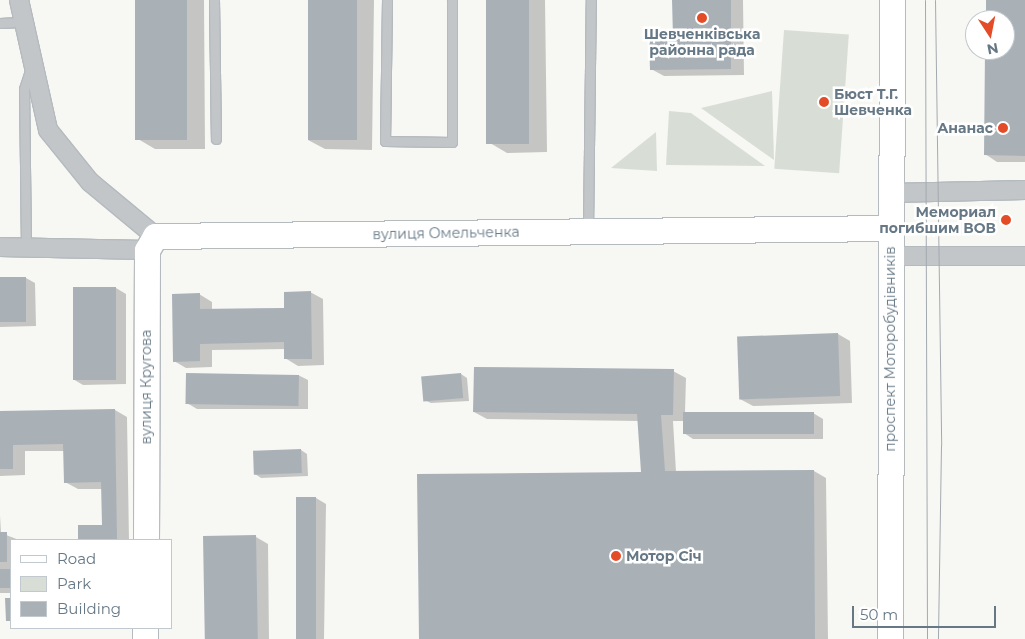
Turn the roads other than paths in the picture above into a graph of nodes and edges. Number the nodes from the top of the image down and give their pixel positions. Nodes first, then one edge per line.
1 (19, 0) edge
2 (214, 0) edge
3 (386, 0) edge
4 (452, 0) edge
5 (591, 0) edge
6 (892, 0) edge
7 (21, 22) junction
8 (0, 23) edge
9 (32, 65) junction
10 (216, 139) dead end
11 (1025, 190) edge
12 (889, 193) junction
13 (889, 228) junction
14 (588, 232) junction
15 (151, 243) junction
16 (0, 247) edge
17 (26, 248) junction
18 (890, 256) junction
19 (1025, 256) edge
20 (146, 539) edge
21 (890, 639) edge

1 - 7 street
2 - 10 lane
3 - 4 lane
5 - 14 lane
6 - 12 street, проспект Моторобудівників
7 - 8 lane
7 - 9 street
9 - 15 street
9 - 17 lane
11 - 12 street
12 - 13 street, проспект Моторобудівників
13 - 14 street, вулиця Омельченка
13 - 18 street, проспект Моторобудівників
14 - 15 street, вулиця Омельченка
15 - 17 street
15 - 20 street, вулиця Кругова
16 - 17 street
18 - 19 street
18 - 21 street, проспект Моторобудівників

